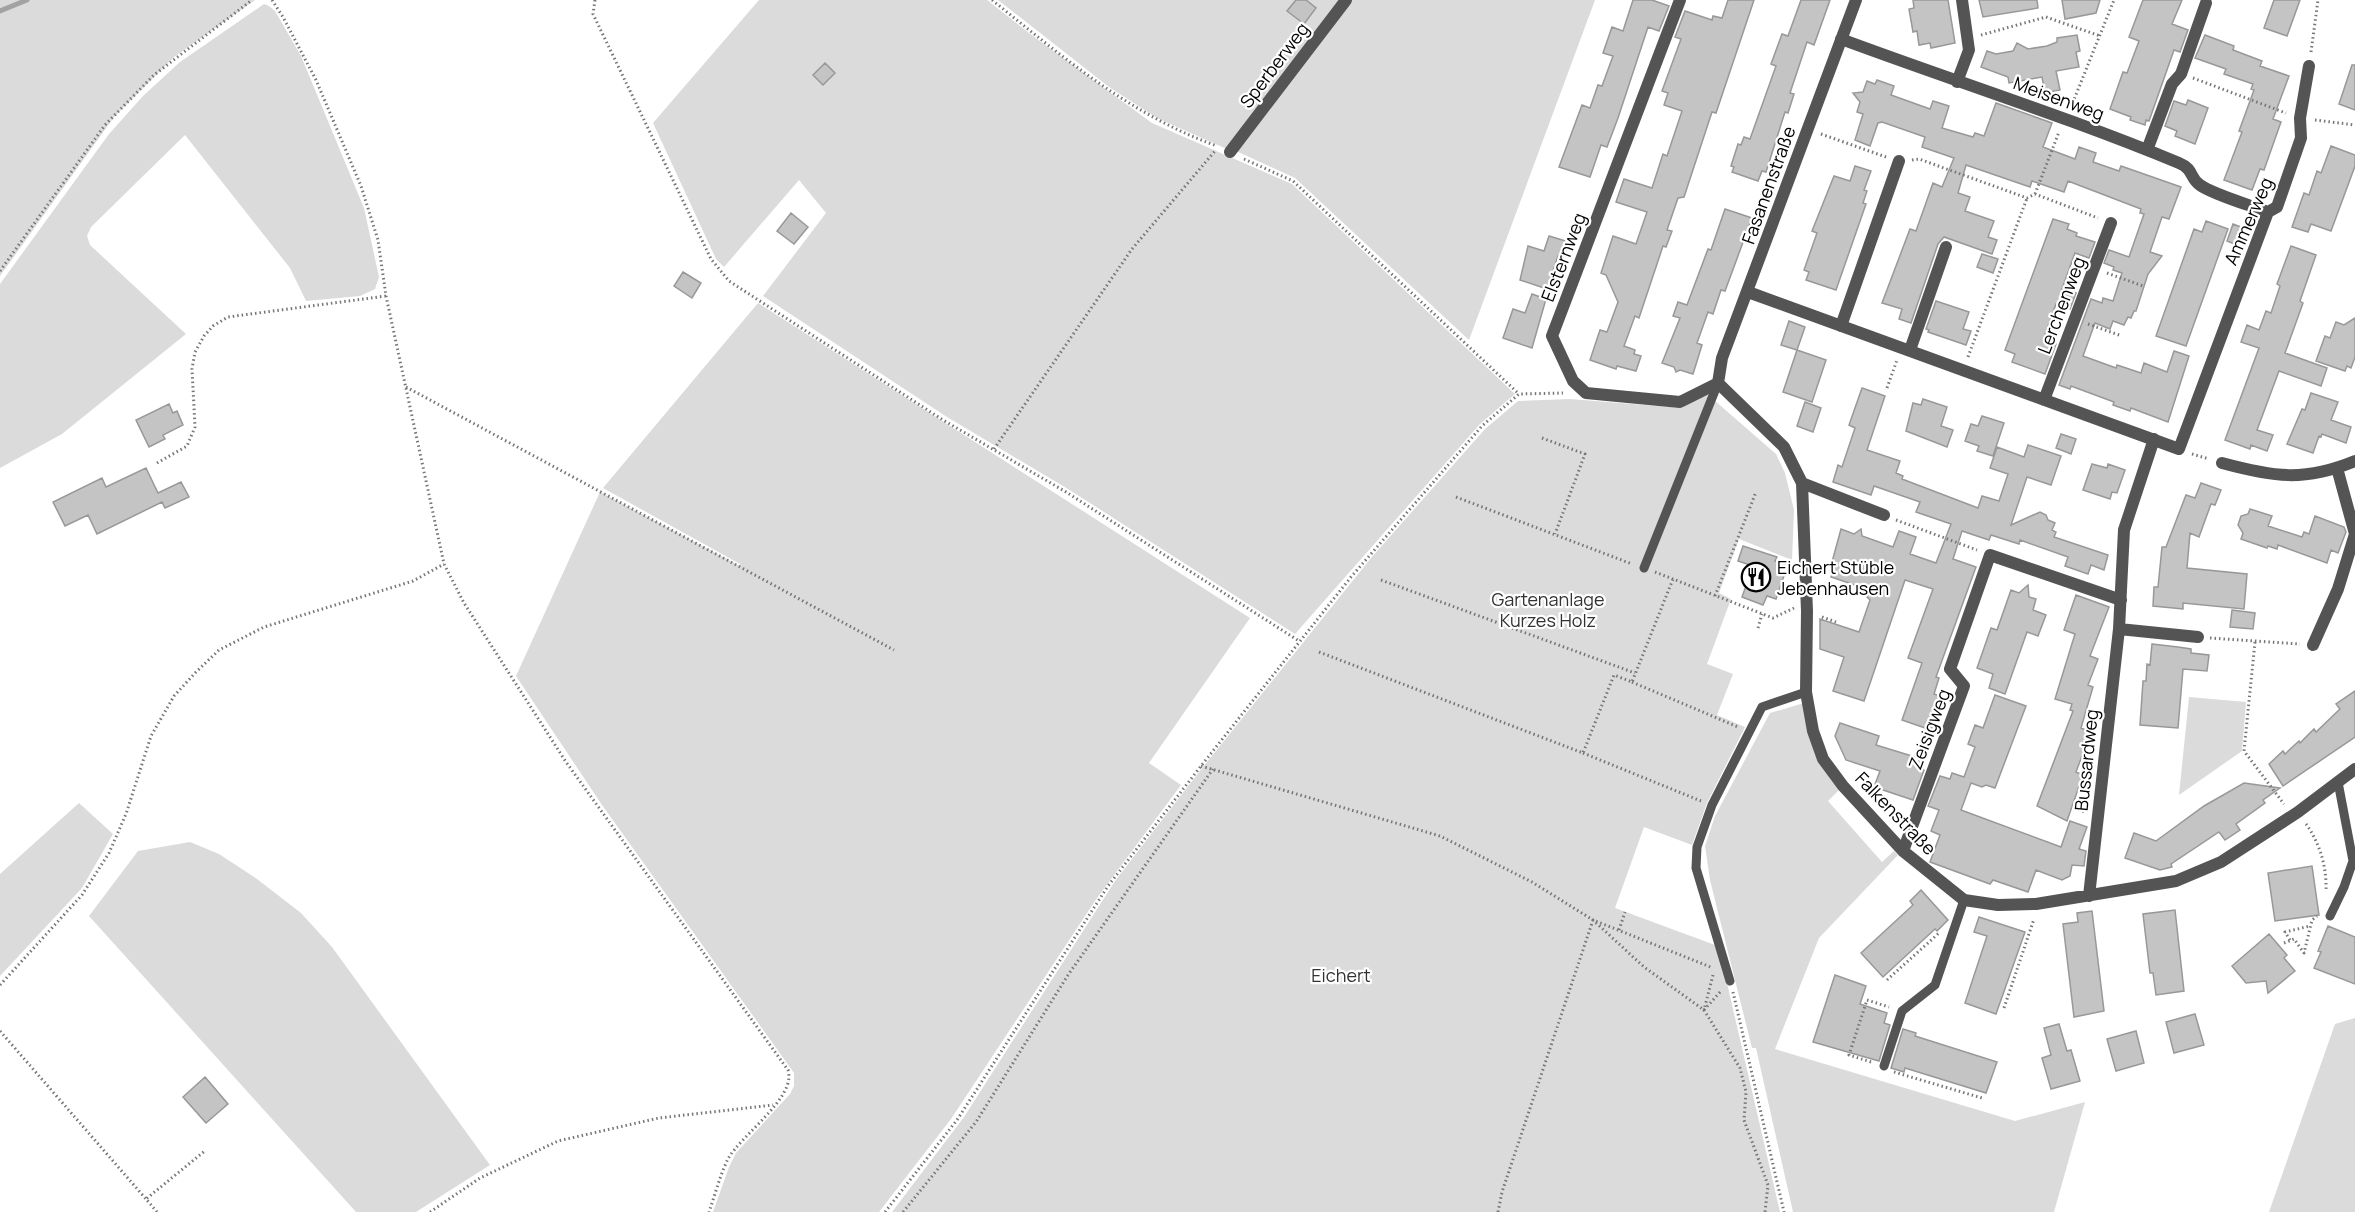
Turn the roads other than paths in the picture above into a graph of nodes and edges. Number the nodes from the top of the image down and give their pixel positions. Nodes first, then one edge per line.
1 (1346, 0) edge
2 (1680, 0) edge
3 (1856, 0) edge
4 (1962, 0) edge
5 (2206, 3) dead end
6 (1841, 39) junction
7 (2309, 66) road end
8 (1957, 82) junction
9 (1224, 150) road end
10 (2147, 150) junction
11 (1899, 161) road end
12 (2268, 212) junction
13 (2111, 223) road end
14 (1946, 247) dead end
15 (1748, 292) junction
16 (1841, 326) junction
17 (1905, 349) junction
18 (1718, 383) junction
19 (2044, 400) junction
20 (2154, 439) junction
21 (2355, 461) edge
22 (2222, 463) road end
23 (2337, 468) junction
24 (1802, 483) junction
25 (1884, 515) road end
26 (1644, 568) road end
27 (2121, 600) junction
28 (2119, 629) junction
29 (2198, 637) road end
30 (2313, 645) road end
31 (1806, 692) junction
32 (2355, 769) edge
33 (2338, 782) junction
34 (1903, 851) junction
35 (2089, 896) junction
36 (1964, 900) junction
37 (2325, 915) road end
38 (1730, 981) road end
39 (1884, 1066) road end

1 - 9 street, Sperberweg
2 - 18 street, Elsternweg
3 - 6 street, Fasanenstraße
4 - 8 street
5 - 10 street
6 - 8 street, Meisenweg
6 - 15 street, Fasanenstraße
7 - 12 street, Ammerweg
8 - 10 street, Meisenweg
10 - 12 street, Meisenweg
11 - 16 street
12 - 20 street, Ammerweg
13 - 19 street, Lerchenweg
14 - 17 street
15 - 16 street
15 - 18 street, Fasanenstraße
16 - 17 street
17 - 19 street
18 - 24 street, Falkenstraße
18 - 26 lane
19 - 20 street
20 - 27 street, Bussardweg
21 - 23 street
22 - 23 street
23 - 30 street
24 - 25 street
24 - 31 street, Falkenstraße
27 - 28 street, Bussardweg
27 - 34 street, Zeisigweg
28 - 29 street
28 - 35 street, Bussardweg
31 - 34 street, Falkenstraße
31 - 38 lane
32 - 33 street
33 - 35 street
33 - 37 lane
34 - 36 street, Falkenstraße
35 - 36 street
36 - 39 lane

